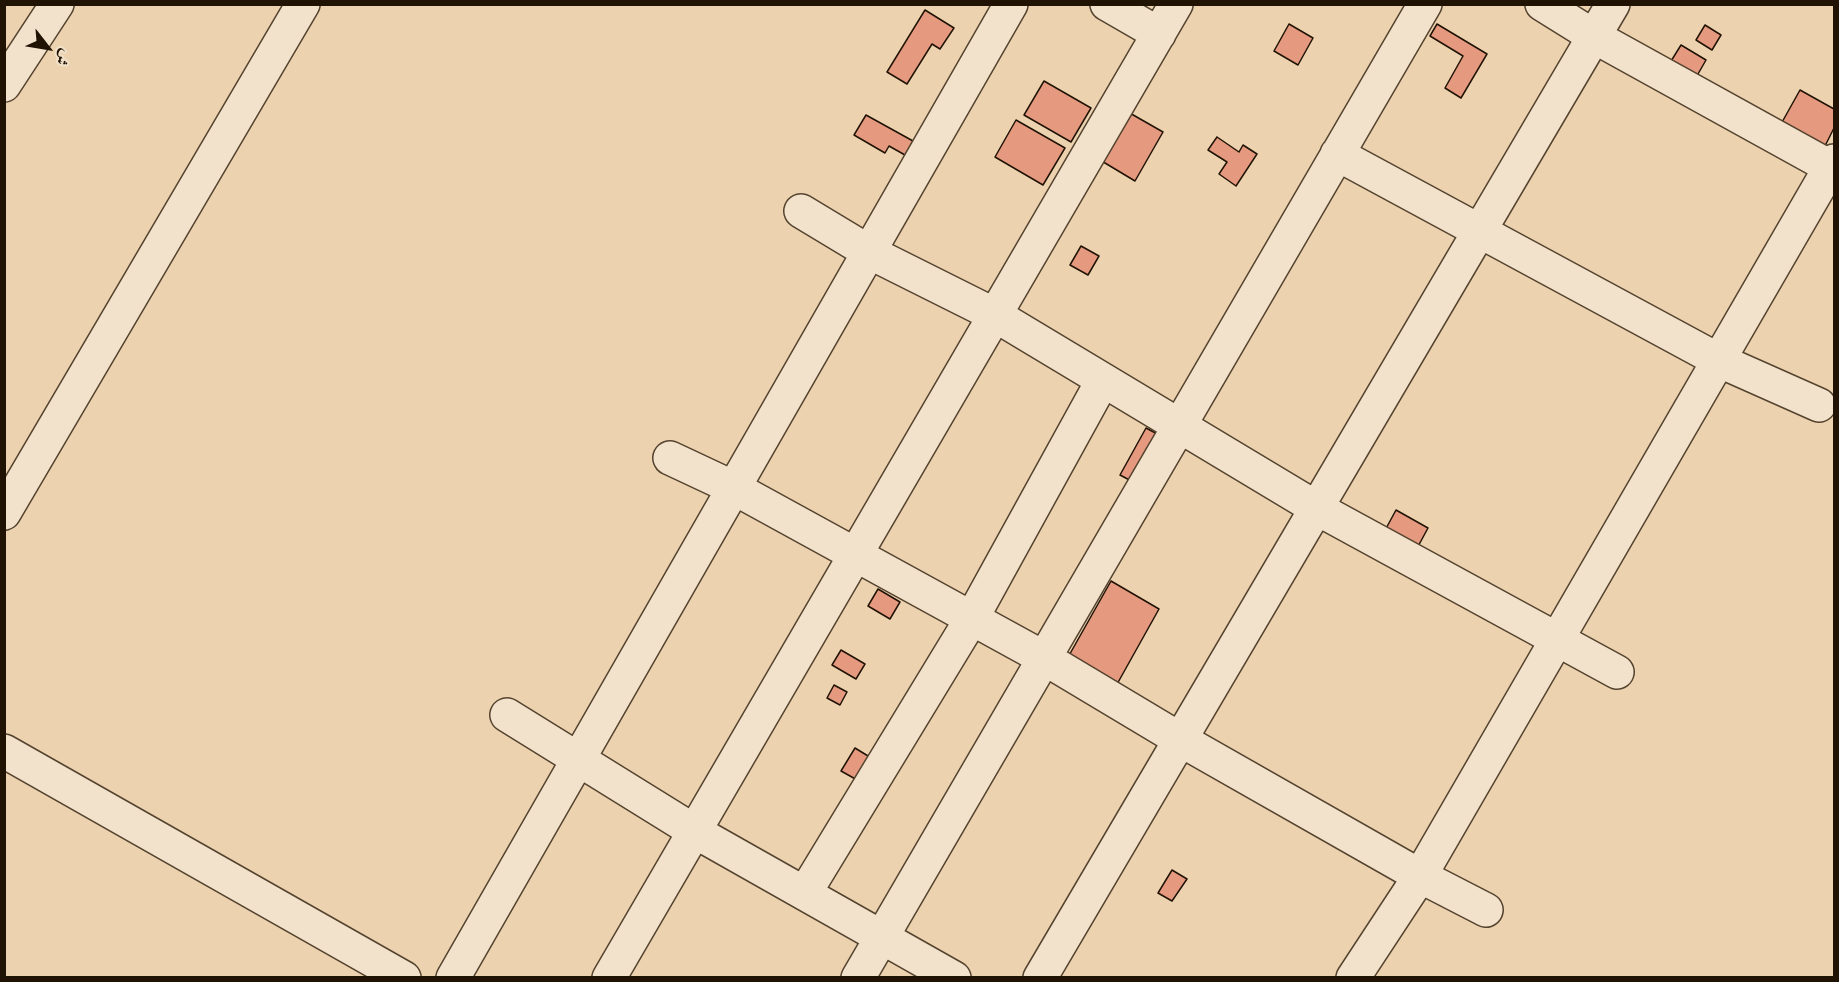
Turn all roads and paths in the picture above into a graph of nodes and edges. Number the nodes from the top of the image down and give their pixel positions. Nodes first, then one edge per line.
1 (57, 4) edge
2 (303, 4) edge
3 (1011, 4) edge
4 (1107, 4) edge
5 (1176, 4) edge
6 (1425, 4) edge
7 (1542, 4) edge
8 (1613, 4) edge
9 (1159, 34) junction
10 (1595, 37) junction
11 (4, 85) edge
12 (1337, 154) junction
13 (1833, 165) edge
14 (801, 212) dead end
15 (1482, 231) junction
16 (869, 252) junction
17 (995, 315) junction
18 (1720, 361) junction
19 (1103, 380) junction
20 (1819, 405) dead end
21 (1179, 426) junction
22 (670, 458) dead end
23 (734, 488) junction
24 (1318, 509) junction
25 (4, 513) edge
26 (856, 554) junction
27 (972, 618) junction
28 (1557, 640) junction
29 (1044, 657) junction
30 (1617, 672) dead end
31 (507, 715) dead end
32 (1181, 740) junction
33 (4, 751) edge
34 (579, 758) junction
35 (694, 831) junction
36 (1420, 876) junction
37 (806, 891) junction
38 (1486, 910) dead end
39 (882, 937) junction
40 (404, 978) edge
41 (453, 978) edge
42 (609, 978) edge
43 (858, 978) edge
44 (954, 978) edge
45 (1040, 978) edge
46 (1353, 978) edge

1 - 11 street
2 - 25 street
3 - 16 street
4 - 9 street
5 - 9 street
6 - 12 street
7 - 10 street
8 - 10 street
9 - 17 street
10 - 13 street
10 - 15 street
12 - 15 street
12 - 21 street
13 - 18 street
14 - 16 street
15 - 18 street
15 - 24 street
16 - 17 street
16 - 23 street
17 - 19 street
17 - 26 street
18 - 20 street
18 - 28 street
19 - 21 street
19 - 27 street
21 - 24 street
21 - 29 street
22 - 23 street
23 - 26 street
23 - 34 street
24 - 28 street
24 - 32 street
26 - 27 street
26 - 35 street
27 - 29 street
27 - 37 street
28 - 30 street
28 - 36 street
29 - 32 street
29 - 39 street
31 - 34 street
32 - 36 street
32 - 45 street
33 - 40 street
34 - 35 street
34 - 41 street
35 - 37 street
35 - 42 street
36 - 38 street
36 - 46 street
37 - 39 street
39 - 43 street
39 - 44 street

